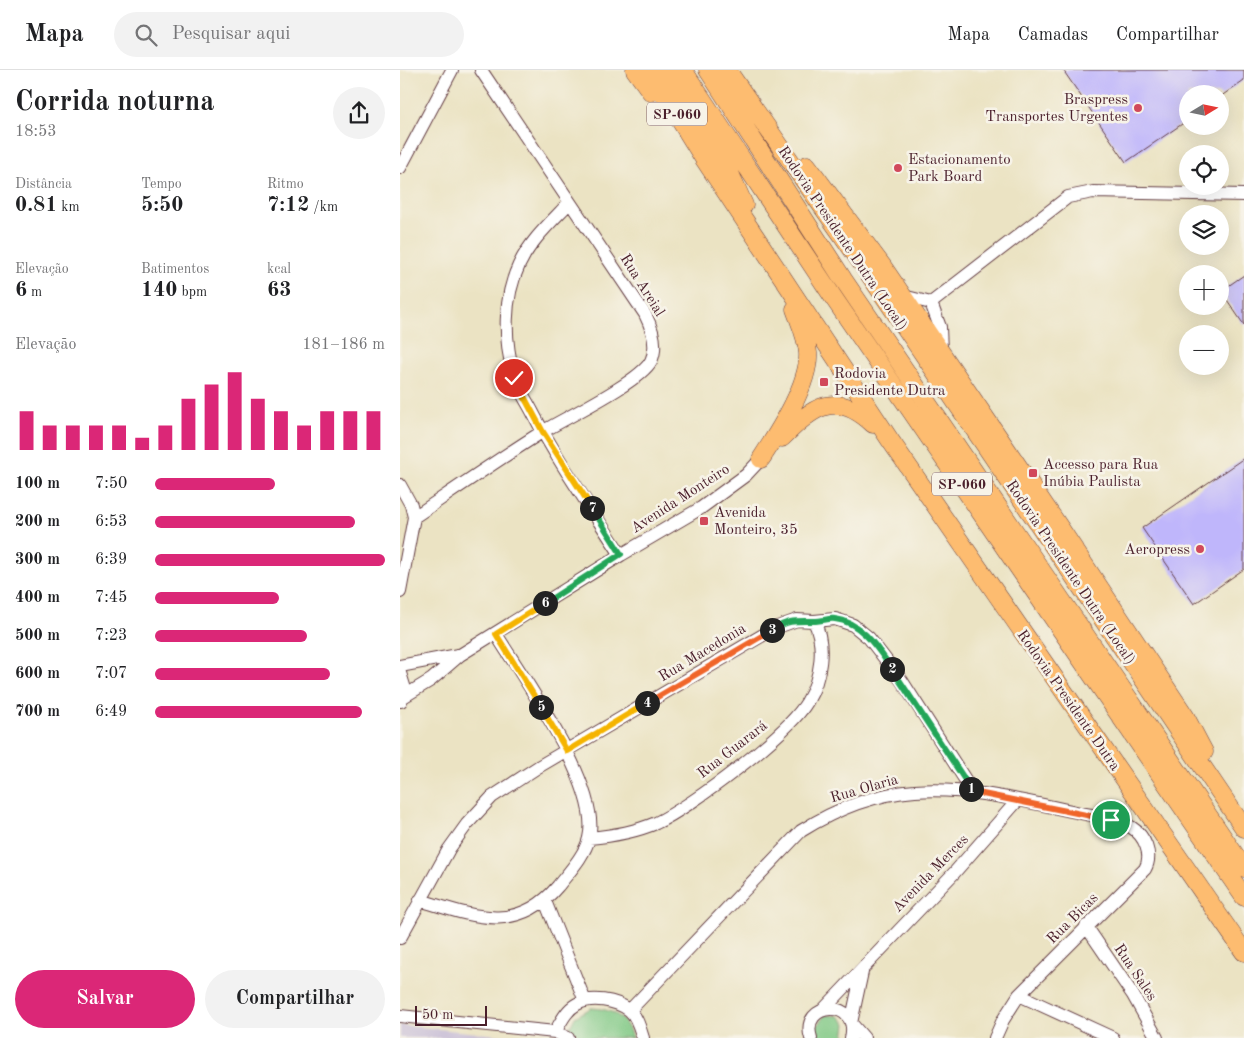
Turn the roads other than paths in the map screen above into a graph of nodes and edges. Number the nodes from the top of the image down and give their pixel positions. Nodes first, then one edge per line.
1 (452, 70) edge
2 (481, 70) edge
3 (635, 70) edge
4 (649, 70) edge
5 (664, 70) edge
6 (683, 70) edge
7 (708, 70) edge
8 (729, 70) edge
9 (704, 158) junction
10 (400, 168) edge
11 (1244, 195) edge
12 (569, 203) junction
13 (748, 226) junction
14 (785, 282) junction
15 (903, 296) junction
16 (930, 303) junction
17 (941, 352) junction
18 (543, 432) junction
19 (890, 440) junction
20 (761, 459) junction
21 (400, 485) edge
22 (414, 516) junction
23 (621, 554) junction
24 (400, 592) edge
25 (814, 621) junction
26 (496, 634) junction
27 (460, 655) junction
28 (400, 666) edge
29 (400, 673) edge
30 (402, 700) edge
31 (567, 751) junction
32 (973, 792) junction
33 (1018, 800) junction
34 (1225, 800) junction
35 (1125, 824) joint
36 (1244, 828) edge
37 (589, 838) junction
38 (1244, 868) edge
39 (1244, 897) edge
40 (420, 900) junction
41 (545, 901) junction
42 (1086, 926) junction
43 (1227, 928) junction
44 (400, 938) edge
45 (1244, 952) edge
46 (1244, 957) edge
47 (864, 967) junction
48 (1019, 995) junction
49 (585, 1001) junction
50 (630, 1010) junction
51 (822, 1010) junction
52 (400, 1016) edge
53 (851, 1023) junction
54 (555, 1032) junction
55 (568, 1038) edge
56 (643, 1038) edge
57 (811, 1038) edge
58 (851, 1038) edge
59 (864, 1038) edge
60 (995, 1038) edge
61 (1113, 1038) edge
62 (1158, 1038) edge

1 - 10 street
2 - 12 street, Rua Areial
3 - 9 highway
4 - 9 highway, Rodovia Presidente Dutra / SP-060
5 - 13 highway
6 - 39 highway, SP-060
7 - 38 highway, SP-060
8 - 15 highway
8 - 34 highway, Rodovia Presidente Dutra (Local) / SP-060
9 - 13 highway, Rodovia Presidente Dutra / SP-060
11 - 16 street
12 - 18 street
12 - 18 street, Rua Areial
13 - 14 highway, Rodovia Presidente Dutra / SP-060
14 - 19 highway, Rodovia Presidente Dutra / SP-060
14 - 20 highway
15 - 16 street
15 - 17 highway
16 - 17 street
17 - 34 highway
18 - 22 street, Rua Areial
18 - 23 street
19 - 20 highway
19 - 43 highway, Rodovia Presidente Dutra / SP-060
20 - 23 street, Avenida Monteiro
21 - 22 street
22 - 24 street
23 - 26 street, Avenida Monteiro
25 - 31 street, Rua Macedonia
25 - 32 street, Rua Macedonia
25 - 37 street, Rua Guarará
26 - 27 street, Avenida Monteiro
26 - 31 street
27 - 28 street, Avenida Monteiro
27 - 30 street, Avenida Monteiro
29 - 30 street
31 - 37 street
31 - 40 street, Rua Macedonia
32 - 33 street, Rua Olaria
32 - 50 street, Rua Olaria
33 - 35 street, Rua Olaria
33 - 47 street, Avenida Merces
34 - 36 highway, Rodovia Presidente Dutra (Local) / SP-060
35 - 42 street, Rua Bicas
37 - 41 street
40 - 41 street
40 - 44 street, Rua Macedonia
41 - 49 street
42 - 48 street, Rua Bicas
42 - 62 street, Rua Sales
43 - 45 highway, Rodovia Presidente Dutra / SP-060
43 - 46 highway
47 - 51 street, Avenida Merces
47 - 53 street, Avenida Merces
48 - 60 street, Rua Bicas
48 - 61 street
49 - 50 street
49 - 54 street
50 - 56 street
51 - 53 street
51 - 57 street, Avenida Merces
52 - 54 street
53 - 58 street, Avenida Merces
53 - 59 street
54 - 55 street

